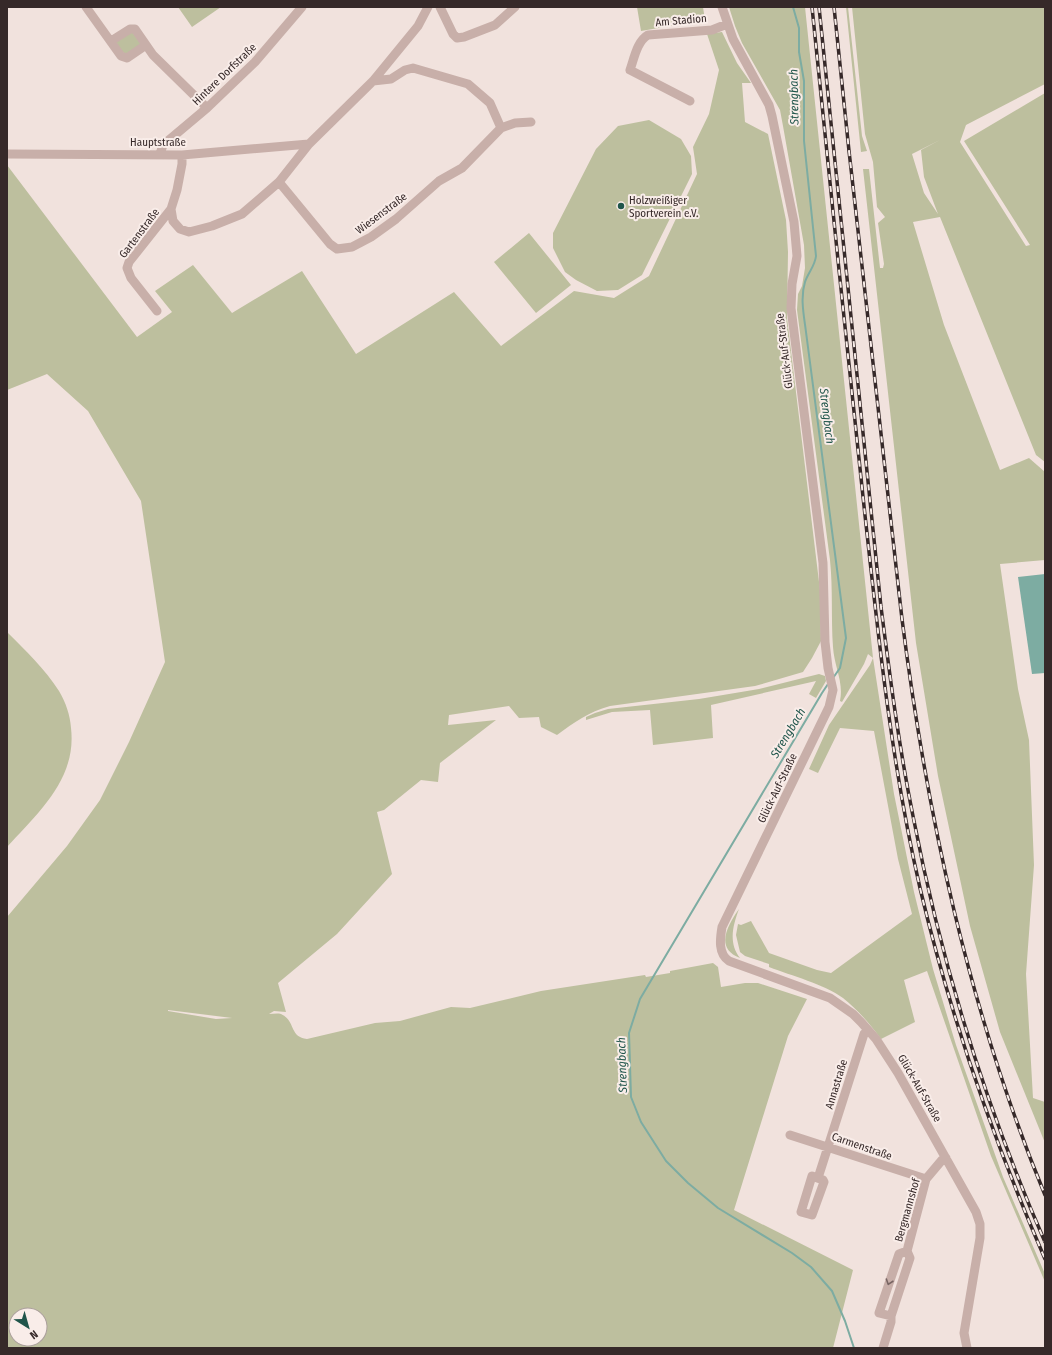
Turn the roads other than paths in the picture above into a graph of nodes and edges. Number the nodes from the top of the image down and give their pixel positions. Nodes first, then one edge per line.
1 (86, 7) edge
2 (302, 7) edge
3 (428, 7) edge
4 (440, 7) edge
5 (514, 7) edge
6 (722, 7) edge
7 (727, 24) junction
8 (111, 41) junction
9 (146, 45) junction
10 (373, 81) junction
11 (690, 101) dead end
12 (207, 108) junction
13 (531, 122) dead end
14 (501, 128) junction
15 (309, 144) junction
16 (7, 154) edge
17 (160, 154) junction
18 (182, 155) junction
19 (279, 182) junction
20 (172, 209) junction
21 (157, 311) dead end
22 (868, 1030) junction
23 (790, 1135) dead end
24 (828, 1147) junction
25 (946, 1158) junction
26 (818, 1178) dead end
27 (926, 1179) junction
28 (907, 1251) junction
29 (891, 1316) junction
30 (883, 1348) edge
31 (967, 1348) edge

1 - 8 street
2 - 12 street, Hintere Dorfstraße
3 - 10 street
4 - 5 street
6 - 7 street, Glück-Auf-Straße
7 - 11 street, Am Stadion
7 - 22 street, Glück-Auf-Straße
8 - 9 street
8 - 9 street
9 - 12 street
10 - 14 street
10 - 15 street
12 - 17 street, Hintere Dorfstraße
13 - 14 street
14 - 19 street, Wiesenstraße
15 - 18 street, Hauptstraße
15 - 19 street
16 - 17 street, Hauptstraße
17 - 18 street, Hauptstraße
18 - 20 street, Gartenstraße
19 - 20 street, Gartenstraße
20 - 21 street, Gartenstraße
22 - 24 street, Annastraße
22 - 25 street, Glück-Auf-Straße
23 - 24 street, Carmenstraße
24 - 26 street, Annastraße
24 - 27 street, Carmenstraße
25 - 27 street, Bergmannshof
25 - 31 street, Glück-Auf-Straße
27 - 28 street, Bergmannshof
28 - 29 street, Bergmannshof
28 -> 29 street, Bergmannshof
29 - 30 street, Bergmannshof

